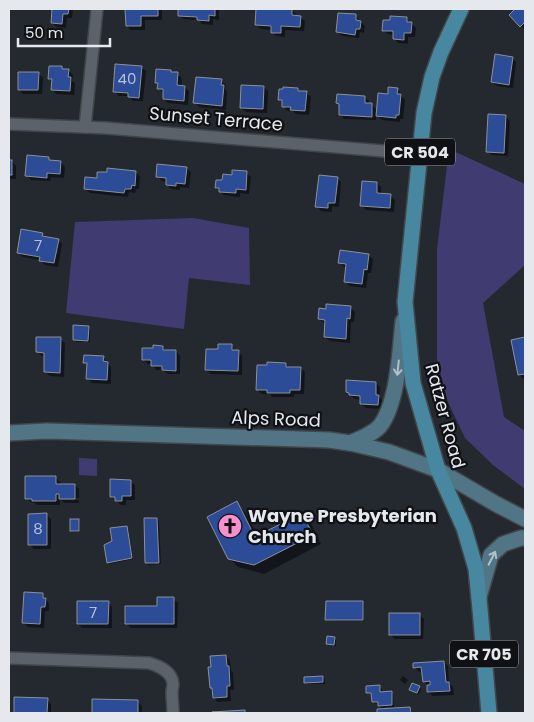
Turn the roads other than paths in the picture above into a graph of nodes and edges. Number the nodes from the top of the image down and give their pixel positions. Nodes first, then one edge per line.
1 (97, 9) edge
2 (461, 9) edge
3 (9, 124) edge
4 (85, 127) junction
5 (420, 154) junction
6 (405, 302) junction
7 (9, 433) edge
8 (350, 443) junction
9 (438, 470) junction
10 (525, 518) edge
11 (525, 538) edge
12 (479, 597) junction
13 (9, 658) edge
14 (173, 713) edge
15 (489, 713) edge

1 - 4 street
2 - 5 main road, Ratzer Road / CR 504
3 - 4 street, Sunset Terrace
4 - 5 street, Sunset Terrace
5 - 6 main road, Ratzer Road / CR 504
6 -> 8 main road
6 - 9 main road, Ratzer Road / CR 504
7 - 8 main road, Alps Road
8 - 9 main road, Alps Road
9 - 10 main road, Alps Road
9 - 12 main road, Ratzer Road / CR 705
12 -> 11 main road
12 - 15 main road, Ratzer Road / CR 705
13 - 14 street

